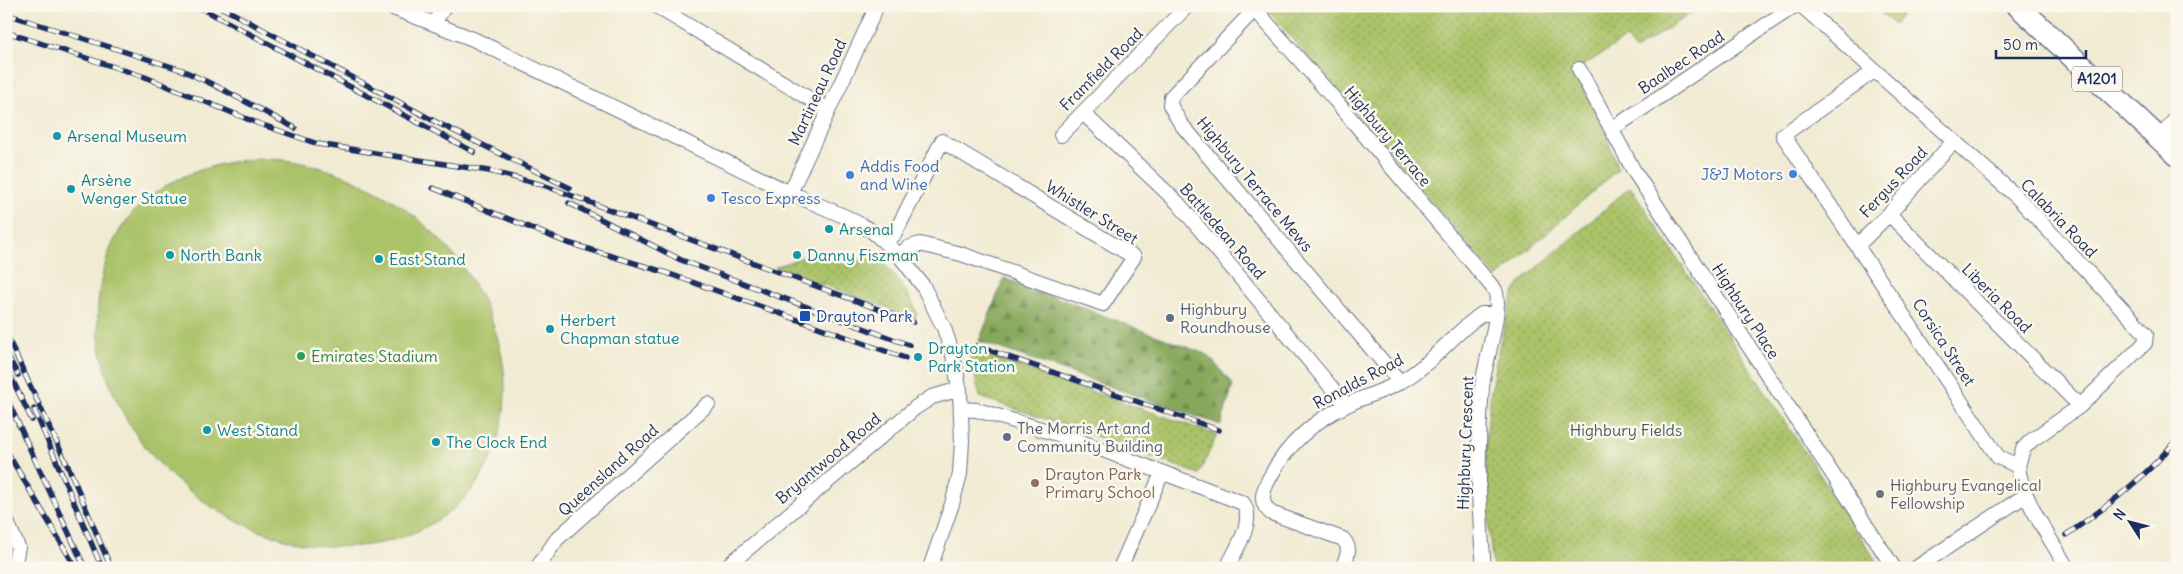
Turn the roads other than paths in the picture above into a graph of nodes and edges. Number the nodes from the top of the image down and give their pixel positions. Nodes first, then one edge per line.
1 (388, 6) edge
2 (445, 6) edge
3 (656, 6) edge
4 (877, 6) edge
5 (1187, 6) edge
6 (1794, 6) edge
7 (1802, 6) edge
8 (2018, 6) edge
9 (1254, 8) edge
10 (434, 23) junction
11 (1579, 69) dead end
12 (1874, 71) junction
13 (828, 110) junction
14 (1083, 113) junction
15 (2177, 122) edge
16 (1612, 129) junction
17 (1061, 134) dead end
18 (1954, 141) junction
19 (2172, 147) edge
20 (790, 193) junction
21 (1889, 214) junction
22 (894, 235) dead end
23 (1858, 245) junction
24 (899, 255) junction
25 (1495, 290) joint
26 (1496, 314) junction
27 (1400, 382) junction
28 (960, 389) junction
29 (708, 404) dead end
30 (1346, 405) junction
31 (2080, 406) junction
32 (962, 408) junction
33 (2018, 466) junction
34 (1162, 473) junction
35 (2026, 495) junction
36 (6, 520) edge
37 (14, 568) edge
38 (537, 568) edge
39 (725, 568) edge
40 (930, 568) edge
41 (1120, 568) edge
42 (1227, 568) edge
43 (1342, 568) edge
44 (1484, 568) edge
45 (1894, 568) edge
46 (1916, 568) edge
47 (2067, 568) edge

1 - 10 street
2 - 10 street
3 - 13 street
4 - 13 street, Martineau Road
5 - 14 street, Framfield Road
6 - 16 street, Baalbec Road
7 - 12 street, Calabria Road
8 - 19 main road, A1201
9 - 25 street, Highbury Terrace
9 - 27 street, Highbury Terrace Mews
10 - 20 street
11 - 16 street, Highbury Place
12 - 18 street, Calabria Road
12 - 23 street, Corsica Street
13 - 20 street, Martineau Road
14 - 17 street, Framfield Road
14 - 30 street, Battledean Road
15 - 19 street
16 - 45 street, Highbury Place
18 - 21 street, Fergus Road
18 - 31 street, Calabria Road
20 - 24 street
21 - 23 street, Fergus Road
21 - 31 street, Liberia Road
22 - 24 street, Whistler Street
23 - 33 street, Corsica Street
24 - 28 street
25 - 26 street, Highbury Crescent
26 - 27 street, Ronalds Road
26 - 44 street, Highbury Crescent
27 - 30 street, Ronalds Road
28 - 32 street
28 - 39 street, Bryantwood Road
29 - 38 street, Queensland Road
30 - 43 street, Ronalds Road
31 - 33 street, Calabria Road
32 - 34 street
32 - 40 street
33 - 35 street
34 - 41 street
34 - 42 street
35 - 46 street
35 - 47 street
36 - 37 street

